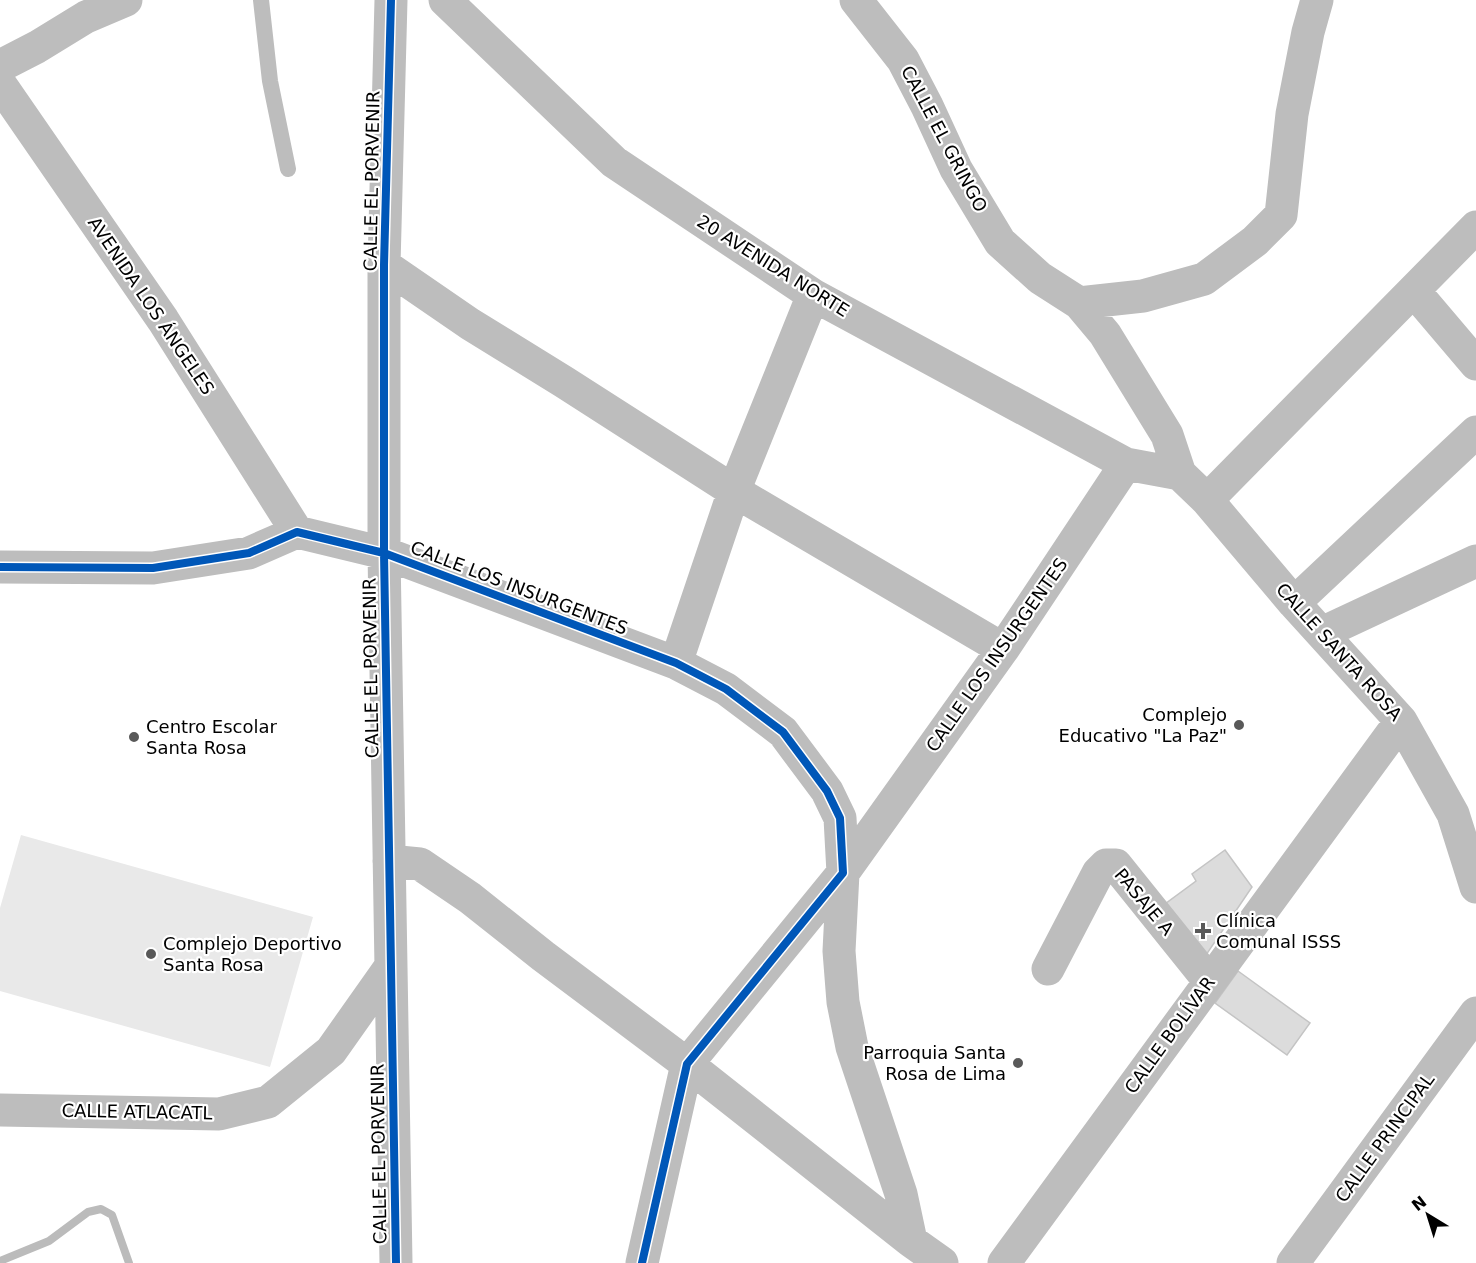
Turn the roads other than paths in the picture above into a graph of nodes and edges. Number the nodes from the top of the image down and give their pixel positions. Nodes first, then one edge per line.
1 (261, 0) edge
2 (391, 0) edge
3 (445, 0) edge
4 (856, 0) edge
5 (1317, 0) edge
6 (122, 1) edge
7 (0, 66) edge
8 (0, 84) edge
9 (288, 169) dead end
10 (1476, 227) edge
11 (384, 265) junction
12 (1414, 291) junction
13 (813, 295) junction
14 (1079, 303) junction
15 (1476, 364) edge
16 (1476, 432) edge
17 (1126, 464) junction
18 (1180, 474) junction
19 (734, 490) junction
20 (1207, 500) junction
21 (297, 532) junction
22 (384, 553) junction
23 (1476, 561) edge
24 (0, 567) edge
25 (1294, 603) junction
26 (1322, 633) junction
27 (1003, 650) junction
28 (676, 663) junction
29 (1401, 721) junction
30 (389, 861) junction
31 (843, 873) junction
32 (1476, 887) edge
33 (391, 966) junction
34 (1048, 969) dead end
35 (1210, 982) junction
36 (1476, 1013) edge
37 (687, 1064) junction
38 (0, 1110) edge
39 (911, 1242) junction
40 (396, 1263) edge
41 (642, 1263) edge
42 (942, 1263) edge
43 (1004, 1263) edge
44 (1293, 1263) edge

1 - 9 lane
2 - 11 street, CALLE EL PORVENIR
3 - 13 street, 20 AVENIDA NORTE
4 - 14 street, CALLE EL GRINGO
5 - 14 street
6 - 7 street
8 - 21 street, AVENIDA LOS ÁNGELES
10 - 12 street
11 - 19 street
11 - 22 street, CALLE EL PORVENIR
12 - 15 street
12 - 20 street
13 - 17 street, 20 AVENIDA NORTE
13 - 19 street
14 - 18 street, CALLE EL GRINGO
16 - 25 street
17 - 18 street, 20 AVENIDA NORTE
17 - 27 street, CALLE LOS INSURGENTES
18 - 20 street, CALLE SANTA ROSA
19 - 27 street
19 - 28 street
20 - 25 street, CALLE SANTA ROSA
21 - 22 street, CALLE LOS INSURGENTES
21 - 24 street
22 - 28 street, CALLE LOS INSURGENTES
22 - 30 street, CALLE EL PORVENIR
23 - 26 street
25 - 26 street, CALLE SANTA ROSA
26 - 29 street, CALLE SANTA ROSA
27 - 31 street, CALLE LOS INSURGENTES
28 - 31 street, CALLE LOS INSURGENTES
29 - 32 street, CALLE SANTA ROSA
29 - 35 street, CALLE BOLÍVAR
30 - 33 street, CALLE EL PORVENIR
30 - 37 street
31 - 37 street
31 - 39 street, CALLE LOS INSURGENTES
33 - 38 street, CALLE ATLACATL
33 - 40 street, CALLE EL PORVENIR
34 - 35 street, PASAJE A
35 - 43 street, CALLE BOLÍVAR
36 - 44 street, CALLE PRINCIPAL
37 - 39 street
37 - 41 street
39 - 42 street

